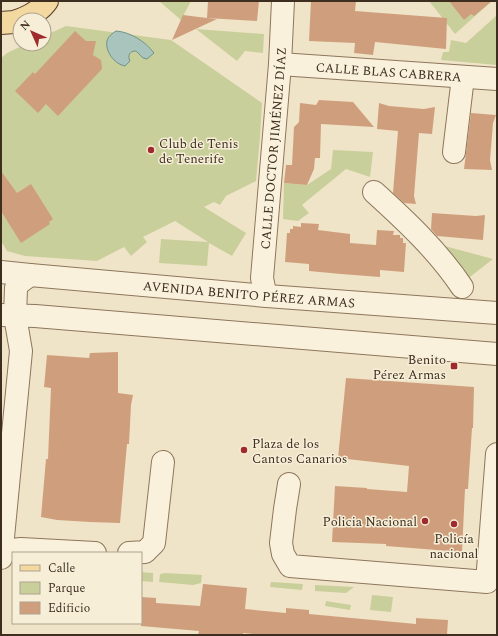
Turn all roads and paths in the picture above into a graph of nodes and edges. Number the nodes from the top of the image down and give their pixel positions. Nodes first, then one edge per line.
1 (47, 1) edge
2 (283, 1) edge
3 (36, 12) edge
4 (12, 22) edge
5 (1, 23) edge
6 (280, 64) junction
7 (463, 77) junction
8 (497, 79) edge
9 (454, 152) dead end
10 (374, 192) dead end
11 (1, 272) edge
12 (30, 275) junction
13 (462, 287) dead end
14 (1, 295) edge
15 (267, 296) junction
16 (497, 313) edge
17 (8, 316) edge
18 (54, 318) junction
19 (21, 351) junction
20 (497, 354) edge
21 (497, 454) edge
22 (163, 462) dead end
23 (288, 484) dead end
24 (1, 551) edge
25 (79, 552) edge
26 (142, 552) edge
27 (1, 558) edge

1 - 3 main road
2 - 6 street, CALLE DOCTOR JIMÉNEZ DÍAZ
4 - 5 main road
6 - 7 street, CALLE BLAS CABRERA
6 - 15 street, CALLE DOCTOR JIMÉNEZ DÍAZ
7 - 8 street, CALLE BLAS CABRERA
7 - 9 street
10 - 13 street
11 - 12 street, AVENIDA BENITO PÉREZ ARMAS
12 - 15 street, AVENIDA BENITO PÉREZ ARMAS
12 - 17 street
14 - 17 street
15 - 16 street, AVENIDA BENITO PÉREZ ARMAS
17 - 18 street
17 - 19 street
18 - 19 street
18 - 20 street
19 - 24 street
21 - 23 street
22 - 26 street
24 - 25 street
24 - 27 street

